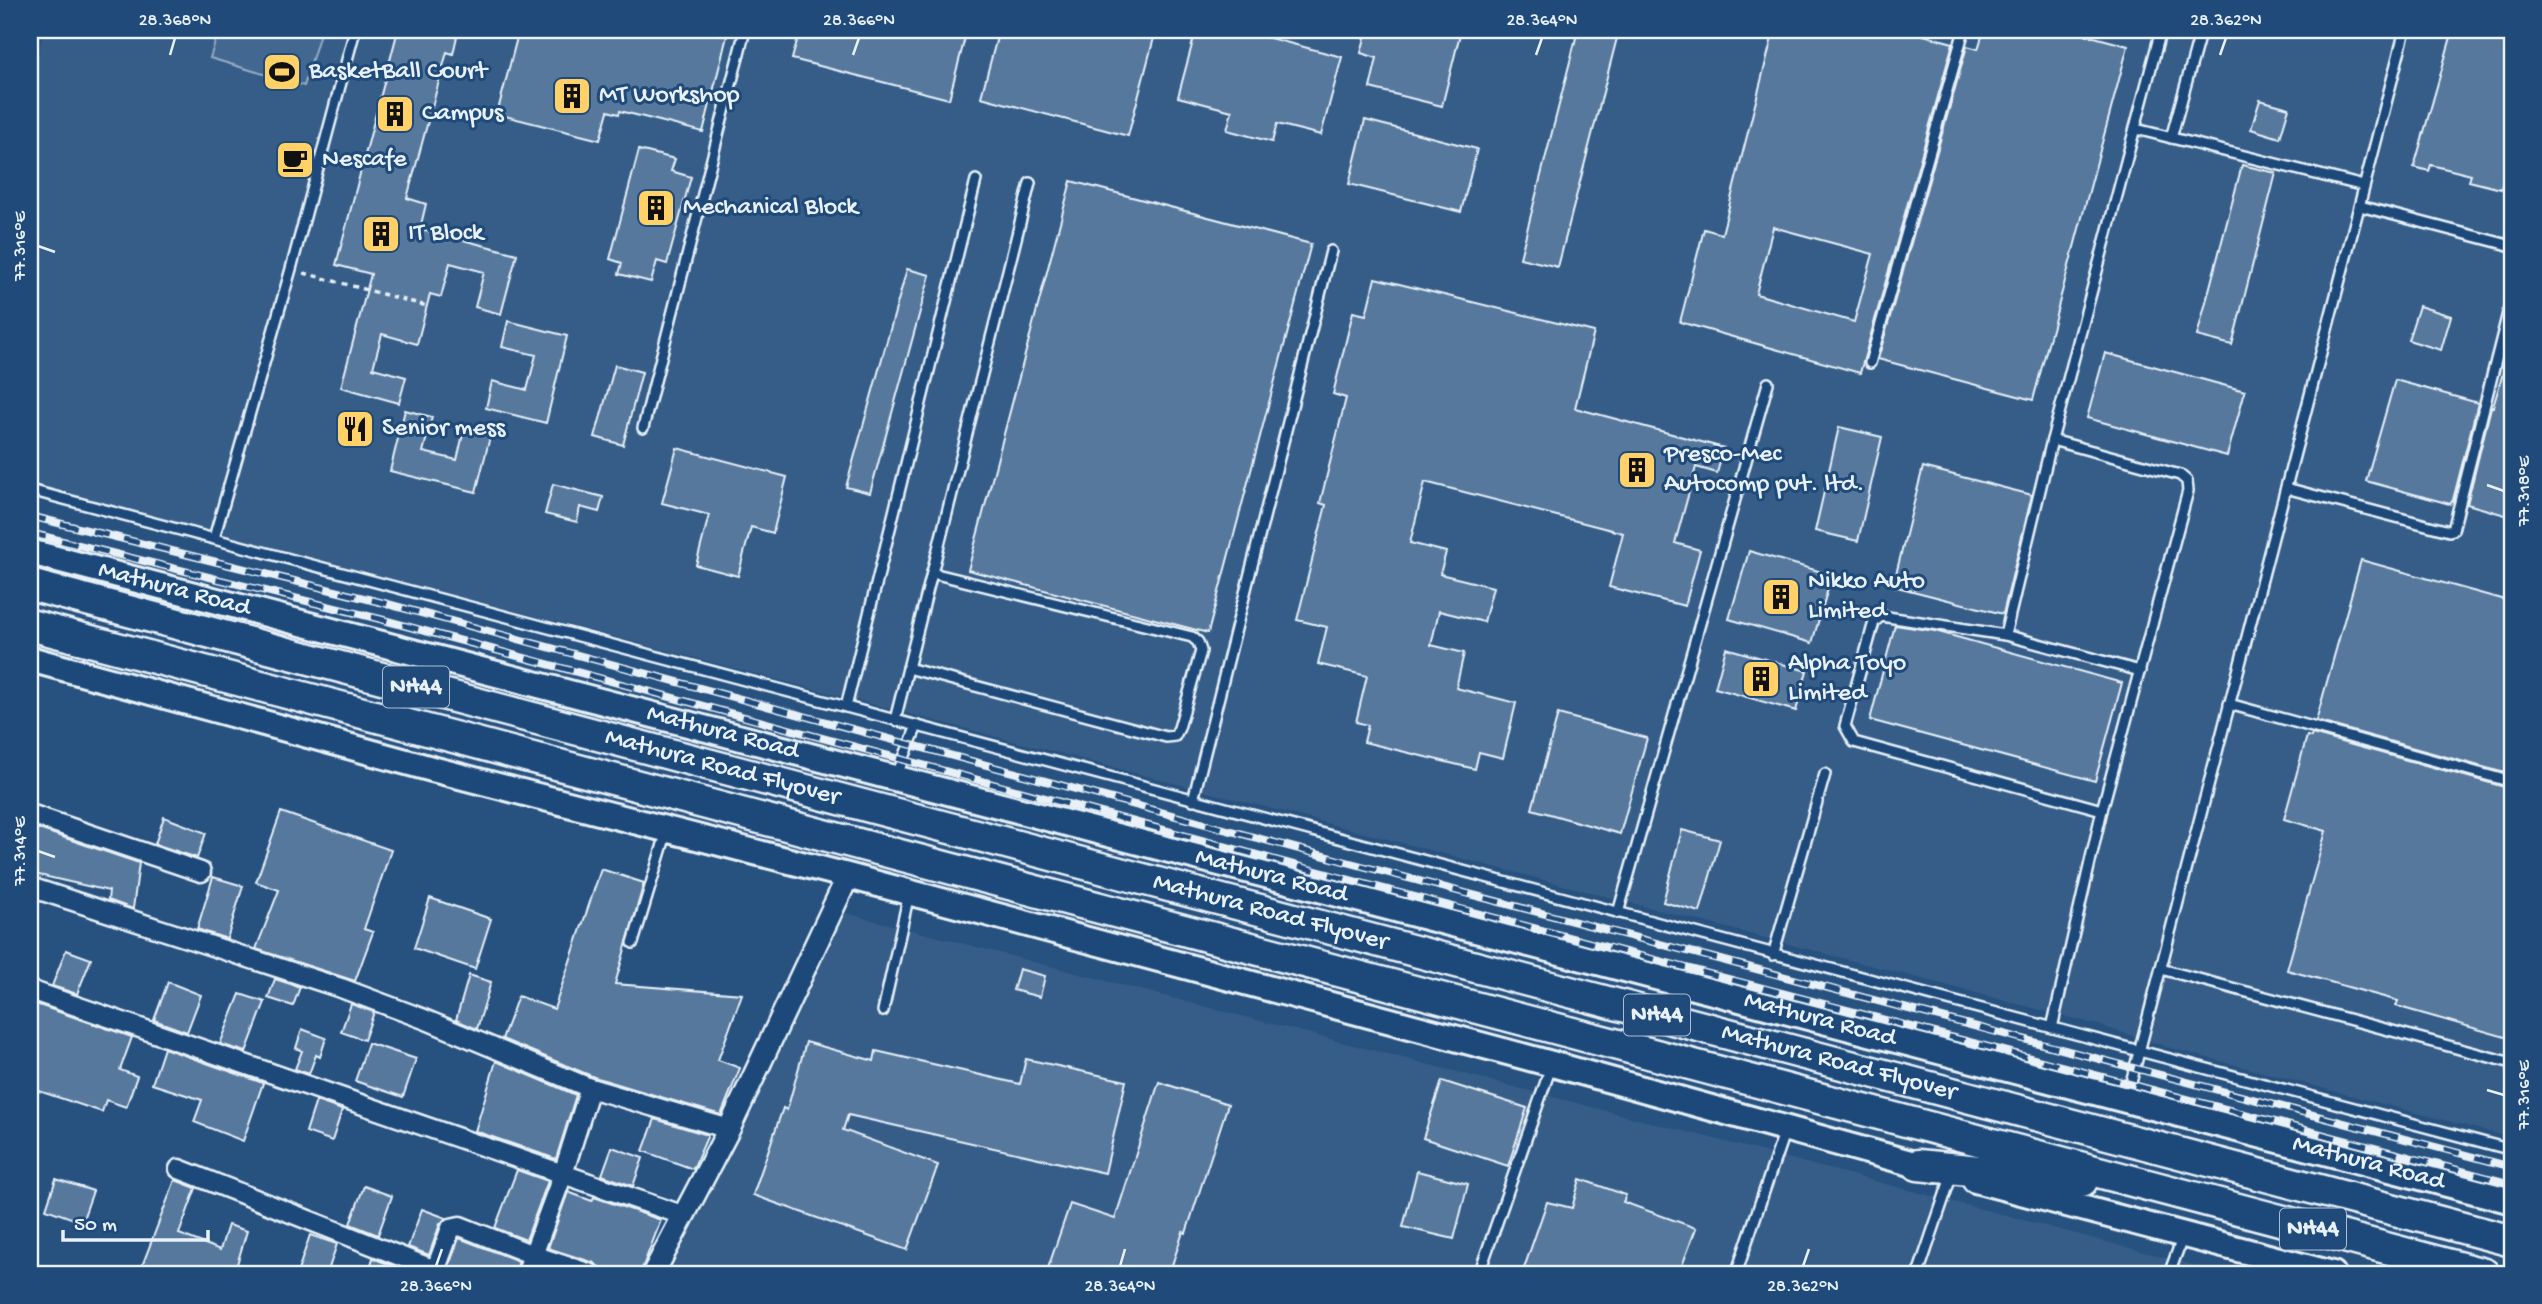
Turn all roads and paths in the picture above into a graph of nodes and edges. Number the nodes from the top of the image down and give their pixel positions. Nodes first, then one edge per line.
1 (355, 30) edge
2 (745, 30) edge
3 (1964, 30) edge
4 (2161, 30) edge
5 (2201, 30) edge
6 (2405, 30) edge
7 (2136, 129) junction
8 (2171, 138) junction
9 (976, 180) dead end
10 (1030, 183) dead end
11 (2364, 186) junction
12 (2360, 206) junction
13 (2512, 246) edge
14 (1331, 251) dead end
15 (291, 269) junction
16 (2512, 297) edge
17 (427, 306) dead end
18 (1870, 363) dead end
19 (1768, 383) dead end
20 (643, 428) dead end
21 (2052, 440) junction
22 (2286, 488) junction
23 (30, 490) edge
24 (214, 538) junction
25 (30, 552) edge
26 (932, 573) junction
27 (30, 585) edge
28 (30, 625) edge
29 (2005, 635) junction
30 (30, 659) edge
31 (908, 668) junction
32 (2140, 671) junction
33 (2229, 704) junction
34 (846, 707) junction
35 (895, 720) junction
36 (917, 726) junction
37 (1825, 774) dead end
38 (895, 779) junction
39 (2512, 782) edge
40 (1193, 800) junction
41 (2102, 810) junction
42 (30, 814) edge
43 (667, 829) junction
44 (201, 872) dead end
45 (848, 876) junction
46 (30, 887) edge
47 (909, 892) junction
48 (1618, 913) junction
49 (633, 943) dead end
50 (1773, 955) junction
51 (2161, 969) junction
52 (30, 990) edge
53 (883, 1011) dead end
54 (2052, 1028) junction
55 (2140, 1052) junction
56 (2512, 1063) edge
57 (1552, 1064) junction
58 (590, 1088) junction
59 (2127, 1100) junction
60 (1786, 1128) junction
61 (729, 1129) junction
62 (2512, 1150) edge
63 (1918, 1166) junction
64 (179, 1169) dead end
65 (564, 1174) junction
66 (1952, 1174) junction
67 (2141, 1184) junction
68 (2512, 1201) edge
69 (682, 1215) junction
70 (2183, 1235) junction
71 (2512, 1241) edge
72 (533, 1255) junction
73 (435, 1272) edge
74 (526, 1274) edge
75 (591, 1274) edge
76 (653, 1274) edge
77 (1479, 1274) edge
78 (1735, 1274) edge
79 (1919, 1274) edge
80 (2169, 1274) edge
81 (2333, 1274) edge
82 (2484, 1274) edge

1 - 15 lane
2 - 20 lane
3 - 18 lane
4 - 7 lane
5 - 8 lane
6 - 11 lane
7 - 8 lane
7 - 21 lane
8 - 11 lane
9 - 34 lane
10 - 26 lane
11 - 12 lane
12 - 13 lane
12 - 22 lane
14 - 40 lane
15 - 17 path
15 - 24 lane
16 - 22 lane
19 - 48 lane
21 - 29 lane
21 - 32 lane
22 - 33 lane
23 - 24 lane
24 - 34 lane
25 - 38 main road, Mathura Road
26 - 31 lane
26 - 31 lane
27 - 71 highway, Mathura Road Flyover / NH44
28 - 67 highway, Mathura Road Flyover / NH44
29 - 32 lane
29 - 41 lane
30 - 43 main road
31 - 35 lane
32 - 41 lane
33 - 39 lane
33 - 51 lane
34 - 35 lane
35 - 36 lane
36 - 38 lane
36 - 40 lane
37 - 50 lane
38 - 59 main road, Mathura Road
40 - 48 lane
41 - 54 lane
42 - 44 street
43 - 45 main road
43 - 49 lane
45 - 47 main road
45 - 61 street
46 - 58 street
47 - 53 lane
47 - 57 main road
48 - 50 lane
50 - 54 lane
51 - 55 lane
51 - 56 lane
52 - 65 street
54 - 55 lane
55 - 59 lane
55 - 62 lane
57 - 60 main road
57 - 77 lane
58 - 61 street
58 - 65 street
59 - 68 main road, Mathura Road
60 - 63 main road
60 - 78 lane
61 - 69 street
63 - 66 main road
63 - 67 highway
64 - 73 street
65 - 69 street
65 - 72 street
66 - 70 main road
66 - 79 lane
67 - 82 highway, NH44
69 - 76 street
70 - 80 lane
70 - 81 main road
72 - 73 street
72 - 74 street
72 - 75 street

